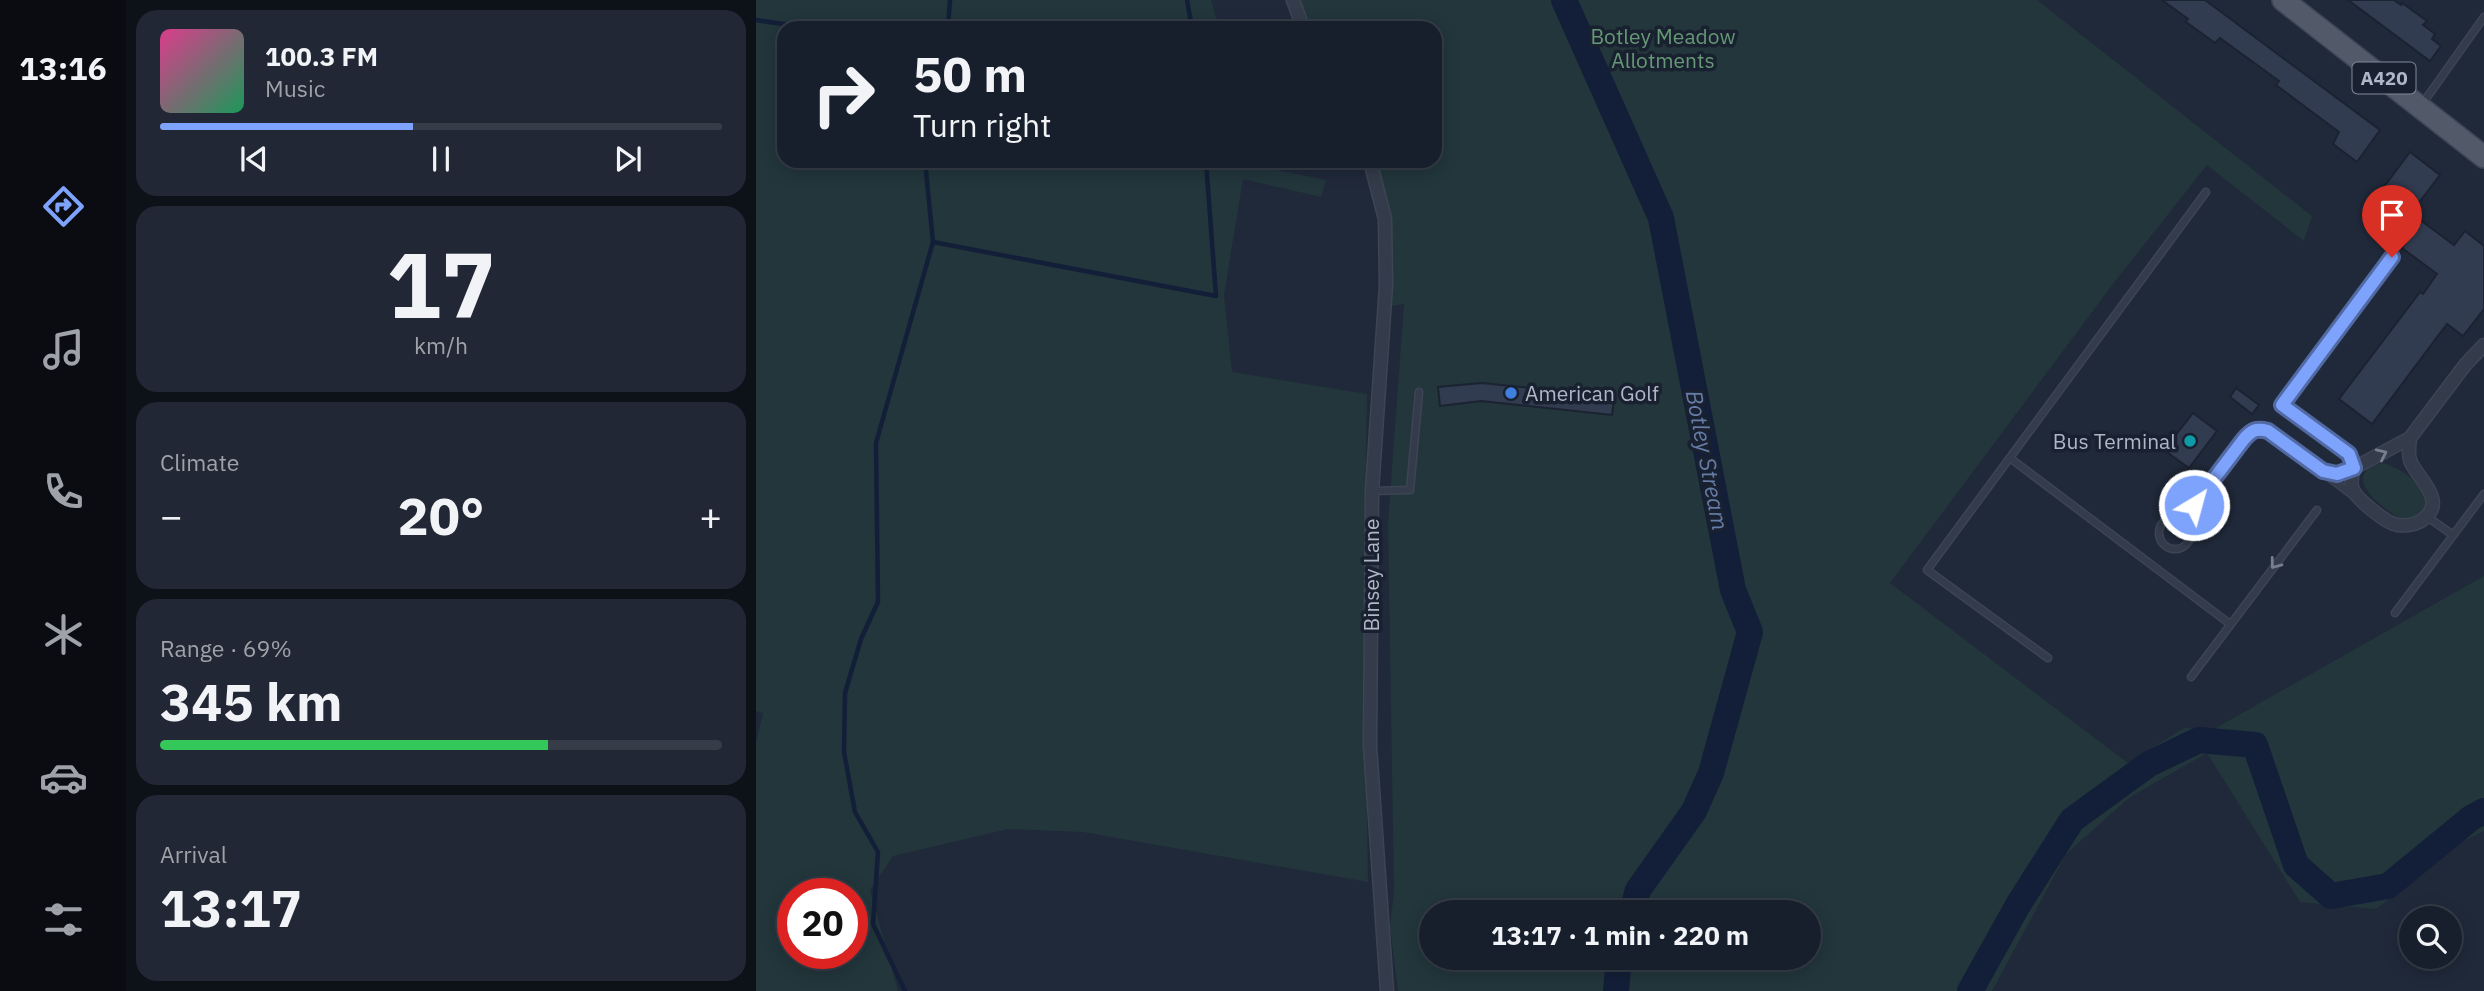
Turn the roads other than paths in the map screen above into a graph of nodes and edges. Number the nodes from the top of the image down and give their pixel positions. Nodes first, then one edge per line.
1 (1293, 0) edge
2 (2283, 0) edge
3 (2484, 17) edge
4 (1300, 21) edge
5 (2420, 108) junction
6 (2484, 157) edge
7 (1372, 168) edge
8 (2206, 192) dead end
9 (2392, 257) dead end
10 (2484, 345) edge
11 (1419, 392) dead end
12 (2410, 438) junction
13 (2010, 458) junction
14 (2354, 468) junction
15 (2323, 471) junction
16 (1372, 491) junction
17 (2484, 494) edge
18 (2358, 498) junction
19 (2317, 510) dead end
20 (2426, 516) junction
21 (2184, 519) junction
22 (2453, 536) junction
23 (2395, 613) dead end
24 (2231, 624) junction
25 (2048, 658) dead end
26 (2191, 677) dead end
27 (1387, 991) edge

1 - 4 street
2 - 5 main road, A420
3 - 5 lane
5 - 6 main road, A420
7 - 16 street, Binsey Lane
8 - 13 lane
9 - 14 lane
10 - 12 street
11 - 16 lane
14 -> 12 street
12 - 20 street
13 - 24 lane
13 - 25 lane
14 - 15 lane
14 - 18 street
15 - 18 lane
15 - 21 lane
16 - 27 street, Binsey Lane
17 - 22 lane
18 - 20 street
19 -> 24 lane
20 - 22 lane
21 - 21 lane
22 - 23 lane
24 - 26 lane

